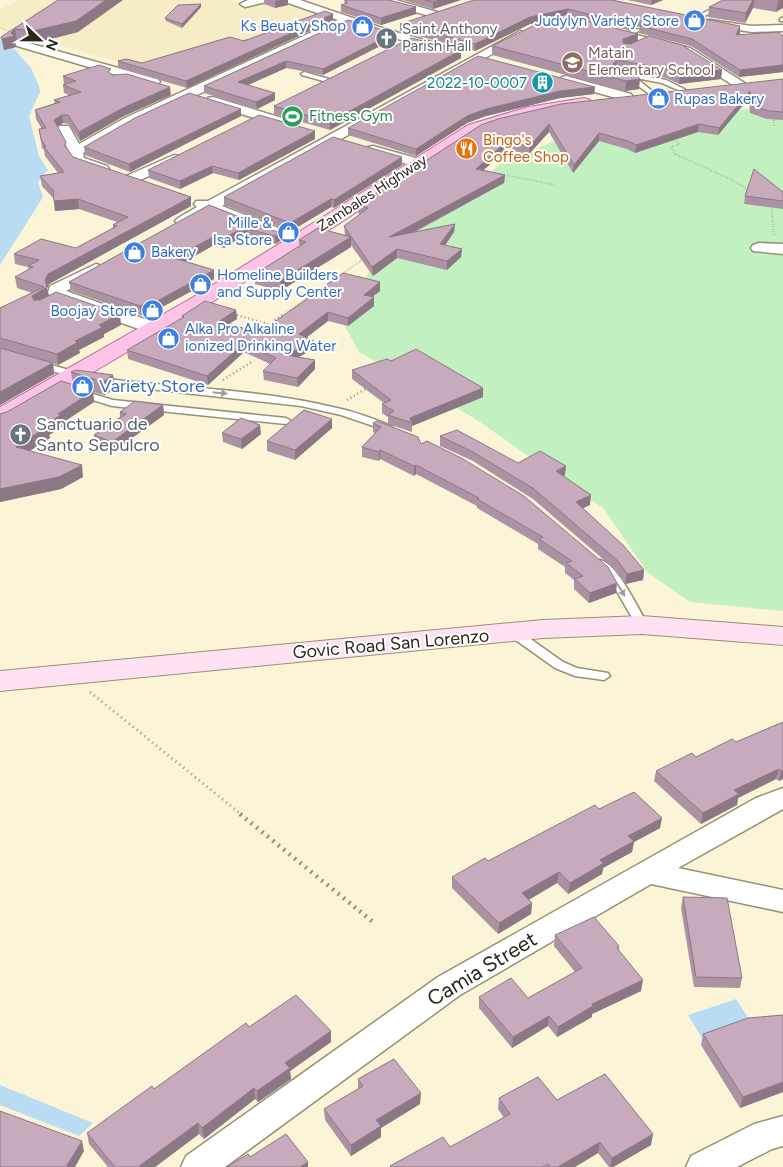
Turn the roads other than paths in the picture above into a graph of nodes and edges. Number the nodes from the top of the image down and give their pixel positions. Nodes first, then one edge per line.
1 (262, 0) edge
2 (289, 0) edge
3 (384, 0) edge
4 (728, 0) edge
5 (245, 4) dead end
6 (689, 19) joint
7 (346, 20) junction
8 (416, 20) edge
9 (783, 22) edge
10 (398, 26) dead end
11 (533, 29) edge
12 (599, 29) edge
13 (638, 30) edge
14 (381, 32) junction
15 (625, 35) junction
16 (409, 39) junction
17 (652, 41) junction
18 (21, 44) edge
19 (635, 47) edge
20 (391, 48) edge
21 (476, 57) junction
22 (494, 62) edge
23 (617, 73) edge
24 (304, 74) edge
25 (340, 74) edge
26 (632, 76) junction
27 (139, 78) junction
28 (555, 78) edge
29 (122, 80) edge
30 (327, 80) junction
31 (749, 83) joint
32 (310, 89) edge
33 (685, 91) junction
34 (189, 94) junction
35 (654, 94) junction
36 (627, 97) junction
37 (276, 106) edge
38 (259, 115) junction
39 (243, 123) edge
40 (298, 127) edge
41 (64, 129) dead end
42 (314, 132) edge
43 (330, 137) junction
44 (189, 151) edge
45 (78, 156) junction
46 (418, 163) junction
47 (131, 179) junction
48 (149, 186) edge
49 (191, 201) edge
50 (208, 207) junction
51 (167, 229) edge
52 (298, 241) junction
53 (759, 248) dead end
54 (779, 249) edge
55 (112, 260) edge
56 (153, 328) junction
57 (27, 361) edge
58 (66, 383) junction
59 (0, 417) edge
60 (286, 421) dead end
61 (398, 432) edge
62 (591, 555) edge
63 (642, 625) junction
64 (514, 633) junction
65 (783, 636) edge
66 (604, 676) dead end
67 (0, 682) edge
68 (783, 798) edge
69 (649, 873) junction
70 (783, 901) edge
71 (783, 1131) edge
72 (198, 1167) edge
73 (704, 1167) edge

1 - 5 street
2 - 7 street
3 - 8 street
4 - 6 lane
6 - 9 street
7 - 14 street
7 - 34 street
10 - 14 street
11 - 21 street
12 - 15 street
13 - 15 lane
14 - 16 street
15 - 17 street
16 - 20 street
16 - 21 street
17 - 19 lane
17 - 31 street
18 - 27 street
21 - 22 street
21 - 43 street
23 - 26 lane
24 - 30 lane
25 - 30 street
26 - 33 lane
26 - 35 lane
27 - 29 lane
27 - 34 street
28 - 36 street
30 - 32 street
31 - 33 main road, Zambales Highway
33 - 35 main road, Zambales Highway
34 - 38 street
34 - 45 street
35 - 36 main road, Zambales Highway
36 - 46 main road, Zambales Highway
37 - 38 street
38 - 39 street
38 - 40 street
41 - 45 street
42 - 43 street
43 - 46 street
43 - 50 street
44 - 47 street
45 - 47 street
46 - 52 main road, Zambales Highway
47 - 48 street
49 - 50 street
50 - 51 street
50 - 52 street
52 - 56 main road, Zambales Highway
53 - 54 street
55 - 56 street
56 - 58 main road, Zambales Highway
57 - 58 lane
58 - 59 main road, Zambales Highway
58 - 60 lane
58 -> 61 lane
62 -> 63 lane
63 - 64 main road, Govic Road San Lorenzo
63 - 65 main road, Govic Road San Lorenzo
64 - 66 lane
64 - 67 main road, Govic Road San Lorenzo
68 - 69 street, Camia Street
69 - 70 street
69 - 72 street, Camia Street
71 - 73 street

